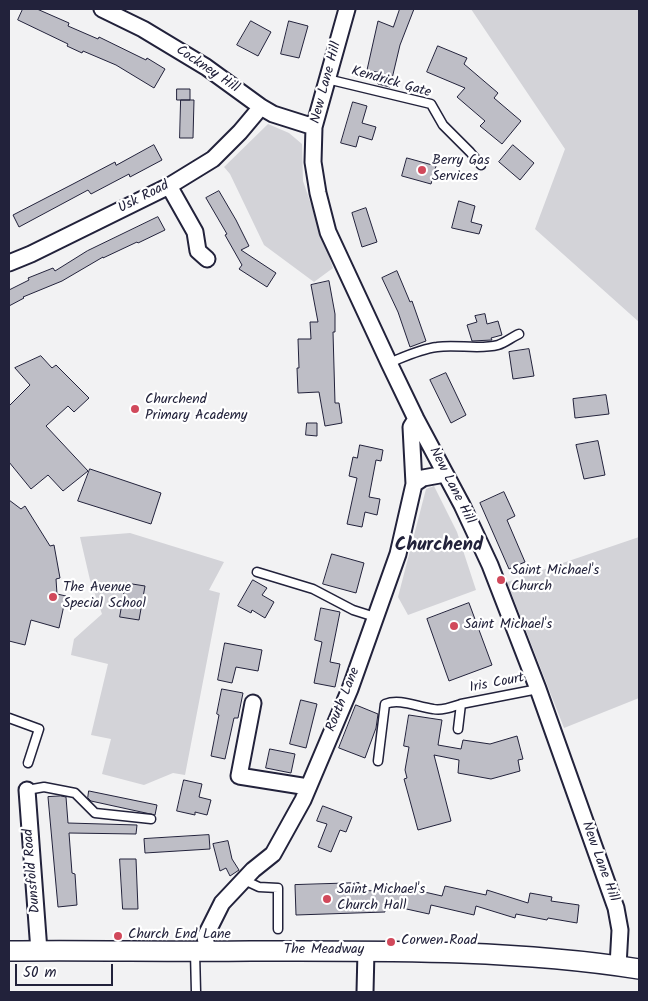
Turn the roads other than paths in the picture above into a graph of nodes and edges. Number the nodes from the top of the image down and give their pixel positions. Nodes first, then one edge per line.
1 (102, 9) edge
2 (348, 9) edge
3 (327, 79) junction
4 (261, 107) junction
5 (314, 127) junction
6 (481, 165) dead end
7 (169, 186) junction
8 (207, 259) dead end
9 (9, 263) edge
10 (519, 334) dead end
11 (389, 363) junction
12 (416, 420) junction
13 (445, 474) junction
14 (414, 484) junction
15 (257, 572) dead end
16 (375, 617) junction
17 (538, 688) junction
18 (253, 703) dead end
19 (461, 704) junction
20 (9, 718) edge
21 (458, 729) dead end
22 (378, 761) dead end
23 (28, 763) dead end
24 (308, 787) junction
25 (27, 790) joint
26 (151, 819) dead end
27 (244, 880) junction
28 (278, 929) dead end
29 (9, 951) edge
30 (40, 951) junction
31 (366, 951) junction
32 (202, 952) junction
33 (618, 966) junction
34 (639, 969) edge
35 (196, 992) edge
36 (365, 992) edge

1 - 4 street, Cockney Hill
2 - 3 street, New Lane Hill
3 - 5 street, New Lane Hill
3 - 6 lane, Kendrick Gate
4 - 5 street, Cockney Hill
4 - 7 street, Usk Road
5 - 11 street, New Lane Hill
7 - 8 street
7 - 9 street, Usk Road
10 - 11 lane
11 - 12 street, New Lane Hill
12 - 13 street, New Lane Hill
12 - 14 street, Routh Lane
13 - 14 street
13 - 17 street, New Lane Hill
14 - 16 street, Routh Lane
15 - 16 lane
16 - 24 street, Routh Lane
17 - 19 lane, Iris Court
17 - 33 street, New Lane Hill
18 - 24 street
19 - 21 lane, Iris Court
19 - 22 lane, Iris Court
20 - 23 lane
24 - 27 street, Routh Lane
25 - 26 lane
25 - 30 street, Dunsfold Road
27 - 28 lane
27 - 32 street, Routh Lane
29 - 30 street, The Meadway
30 - 32 street, The Meadway
31 - 32 street, The Meadway
31 - 33 street, The Meadway
31 - 36 street
32 - 35 lane
33 - 34 street, The Meadway

